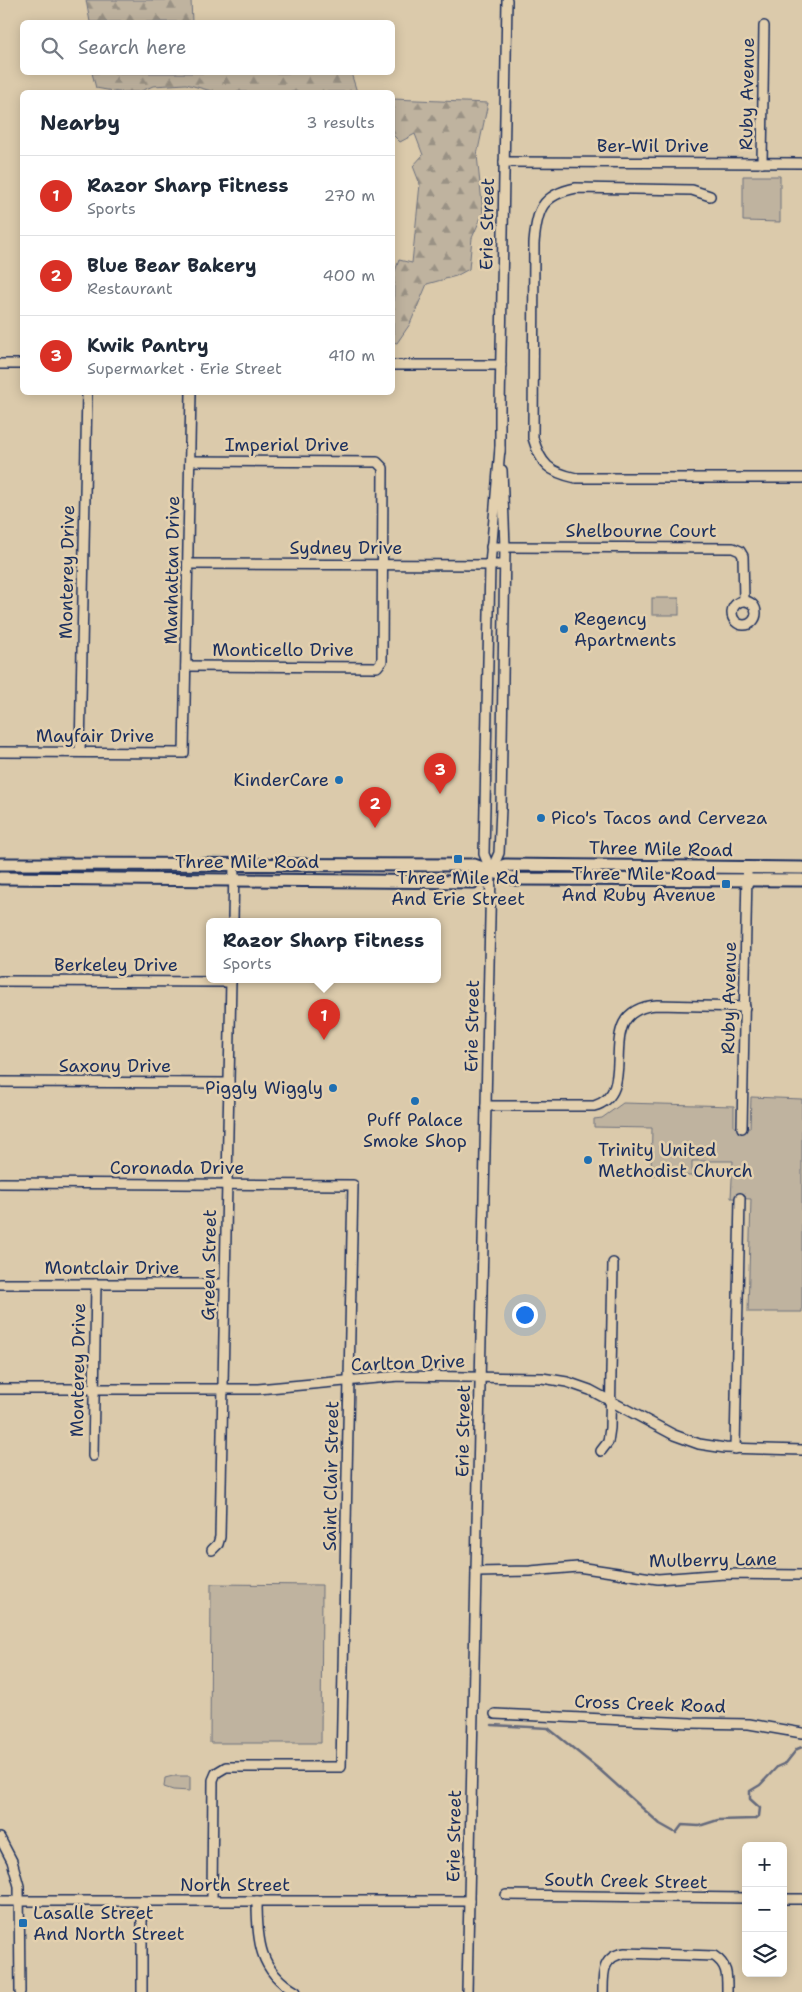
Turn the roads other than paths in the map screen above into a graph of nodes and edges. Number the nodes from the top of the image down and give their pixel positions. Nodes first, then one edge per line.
1 (508, 0) edge
2 (764, 26) dead end
3 (504, 162) junction
4 (762, 163) junction
5 (802, 163) edge
6 (710, 196) dead end
7 (0, 364) edge
8 (20, 364) edge
9 (395, 365) edge
10 (500, 365) junction
11 (87, 395) edge
12 (191, 395) edge
13 (500, 448) junction
14 (190, 461) junction
15 (802, 478) edge
16 (491, 547) junction
17 (505, 548) junction
18 (188, 564) junction
19 (382, 564) junction
20 (490, 565) junction
21 (504, 566) junction
22 (744, 600) dead end
23 (186, 666) junction
24 (487, 706) junction
25 (502, 706) junction
26 (184, 747) joint
27 (0, 752) edge
28 (80, 752) junction
29 (486, 777) junction
30 (501, 777) junction
31 (0, 864) edge
32 (234, 864) junction
33 (802, 868) edge
34 (491, 871) junction
35 (746, 874) junction
36 (0, 878) edge
37 (233, 879) junction
38 (802, 880) edge
39 (233, 918) edge
40 (206, 980) edge
41 (0, 981) edge
42 (231, 983) edge
43 (745, 1007) junction
44 (0, 1082) edge
45 (229, 1083) junction
46 (486, 1106) junction
47 (742, 1128) dead end
48 (0, 1183) edge
49 (227, 1184) junction
50 (354, 1185) joint
51 (740, 1198) dead end
52 (613, 1263) dead end
53 (0, 1284) edge
54 (96, 1284) junction
55 (225, 1284) junction
56 (480, 1377) junction
57 (350, 1380) junction
58 (0, 1389) edge
59 (94, 1389) junction
60 (223, 1389) junction
61 (610, 1400) junction
62 (736, 1449) junction
63 (802, 1450) edge
64 (601, 1452) dead end
65 (93, 1456) dead end
66 (212, 1550) dead end
67 (476, 1572) junction
68 (802, 1575) edge
69 (496, 1714) dead end
70 (802, 1733) edge
71 (0, 1838) edge
72 (506, 1896) dead end
73 (742, 1898) edge
74 (787, 1899) edge
75 (802, 1899) edge
76 (0, 1901) edge
77 (20, 1901) junction
78 (142, 1901) junction
79 (212, 1901) junction
80 (257, 1901) junction
81 (469, 1901) junction
82 (292, 1991) edge
83 (20, 1992) edge
84 (142, 1992) edge
85 (467, 1992) edge
86 (602, 1992) edge
87 (727, 1992) edge

1 - 3 street, Erie Street
2 - 4 street, Ruby Avenue
3 - 4 street, Ber-Wil Drive
3 - 10 street, Erie Street
4 - 5 street, Ber-Wil Drive
6 - 15 street
7 - 8 street
9 - 10 street
10 - 13 street, Erie Street
11 - 28 street, Monterey Drive
12 - 14 street, Manhattan Drive
13 - 16 street, Erie Street
13 - 17 street, Erie Street
14 - 18 street, Manhattan Drive
14 - 19 street, Imperial Drive
16 - 17 street, Shelbourne Court
16 - 20 street, Erie Street
17 - 21 street, Erie Street
17 - 22 street, Shelbourne Court
18 - 19 street, Sydney Drive
18 - 23 street, Manhattan Drive
19 - 20 street, Sydney Drive
19 - 23 street, Monticello Drive
20 - 21 street, Sydney Drive
20 - 24 street, Erie Street
21 - 25 street, Erie Street
23 - 26 street, Manhattan Drive
24 - 25 street
24 - 29 street, Erie Street
25 - 30 street, Erie Street
26 - 28 street, Mayfair Drive
27 - 28 street, Mayfair Drive
29 - 30 street
29 - 34 street, Erie Street
30 - 34 street, Erie Street
31 - 32 street, Three Mile Road
32 - 34 street, Three Mile Road
32 - 37 street
33 - 35 street, Three Mile Road
34 - 35 street, Three Mile Road
34 - 37 street, Three Mile Road
34 - 46 street, Erie Street
35 - 38 street, Three Mile Road
35 - 43 street, Ruby Avenue
36 - 37 street, Three Mile Road
37 - 39 street
40 - 41 street, Berkeley Drive
42 - 45 street, Green Street
43 - 46 street
43 - 47 street, Ruby Avenue
44 - 45 street, Saxony Drive
45 - 49 street, Green Street
46 - 56 street, Erie Street
48 - 49 street, Coronada Drive
49 - 50 street, Coronada Drive
49 - 55 street, Green Street
50 - 57 street, Saint Clair Street
51 - 62 street
52 - 61 street
53 - 54 street, Montclair Drive
54 - 55 street, Montclair Drive
54 - 59 street, Monterey Drive
55 - 60 street, Green Street
56 - 57 street, Carlton Drive
56 - 61 street, Carlton Drive
56 - 67 street, Erie Street
57 - 60 street, Carlton Drive
57 - 79 street, Saint Clair Street
58 - 59 street, Carlton Drive
59 - 60 street, Carlton Drive
59 - 65 street, Monterey Drive
60 - 66 street, Green Street
61 - 62 street, Carlton Drive
61 - 64 street
62 - 63 street, Carlton Drive
67 - 68 street, Mulberry Lane
67 - 81 street, Erie Street
69 - 70 street, Cross Creek Road
71 - 77 street
72 - 73 street, South Creek Street
74 - 75 street
76 - 77 street, North Street
77 - 78 street, North Street
77 - 83 street
78 - 79 street, North Street
78 - 84 street
79 - 80 street, North Street
80 - 81 street, North Street
80 - 82 street
81 - 85 street, Erie Street
86 - 87 street

